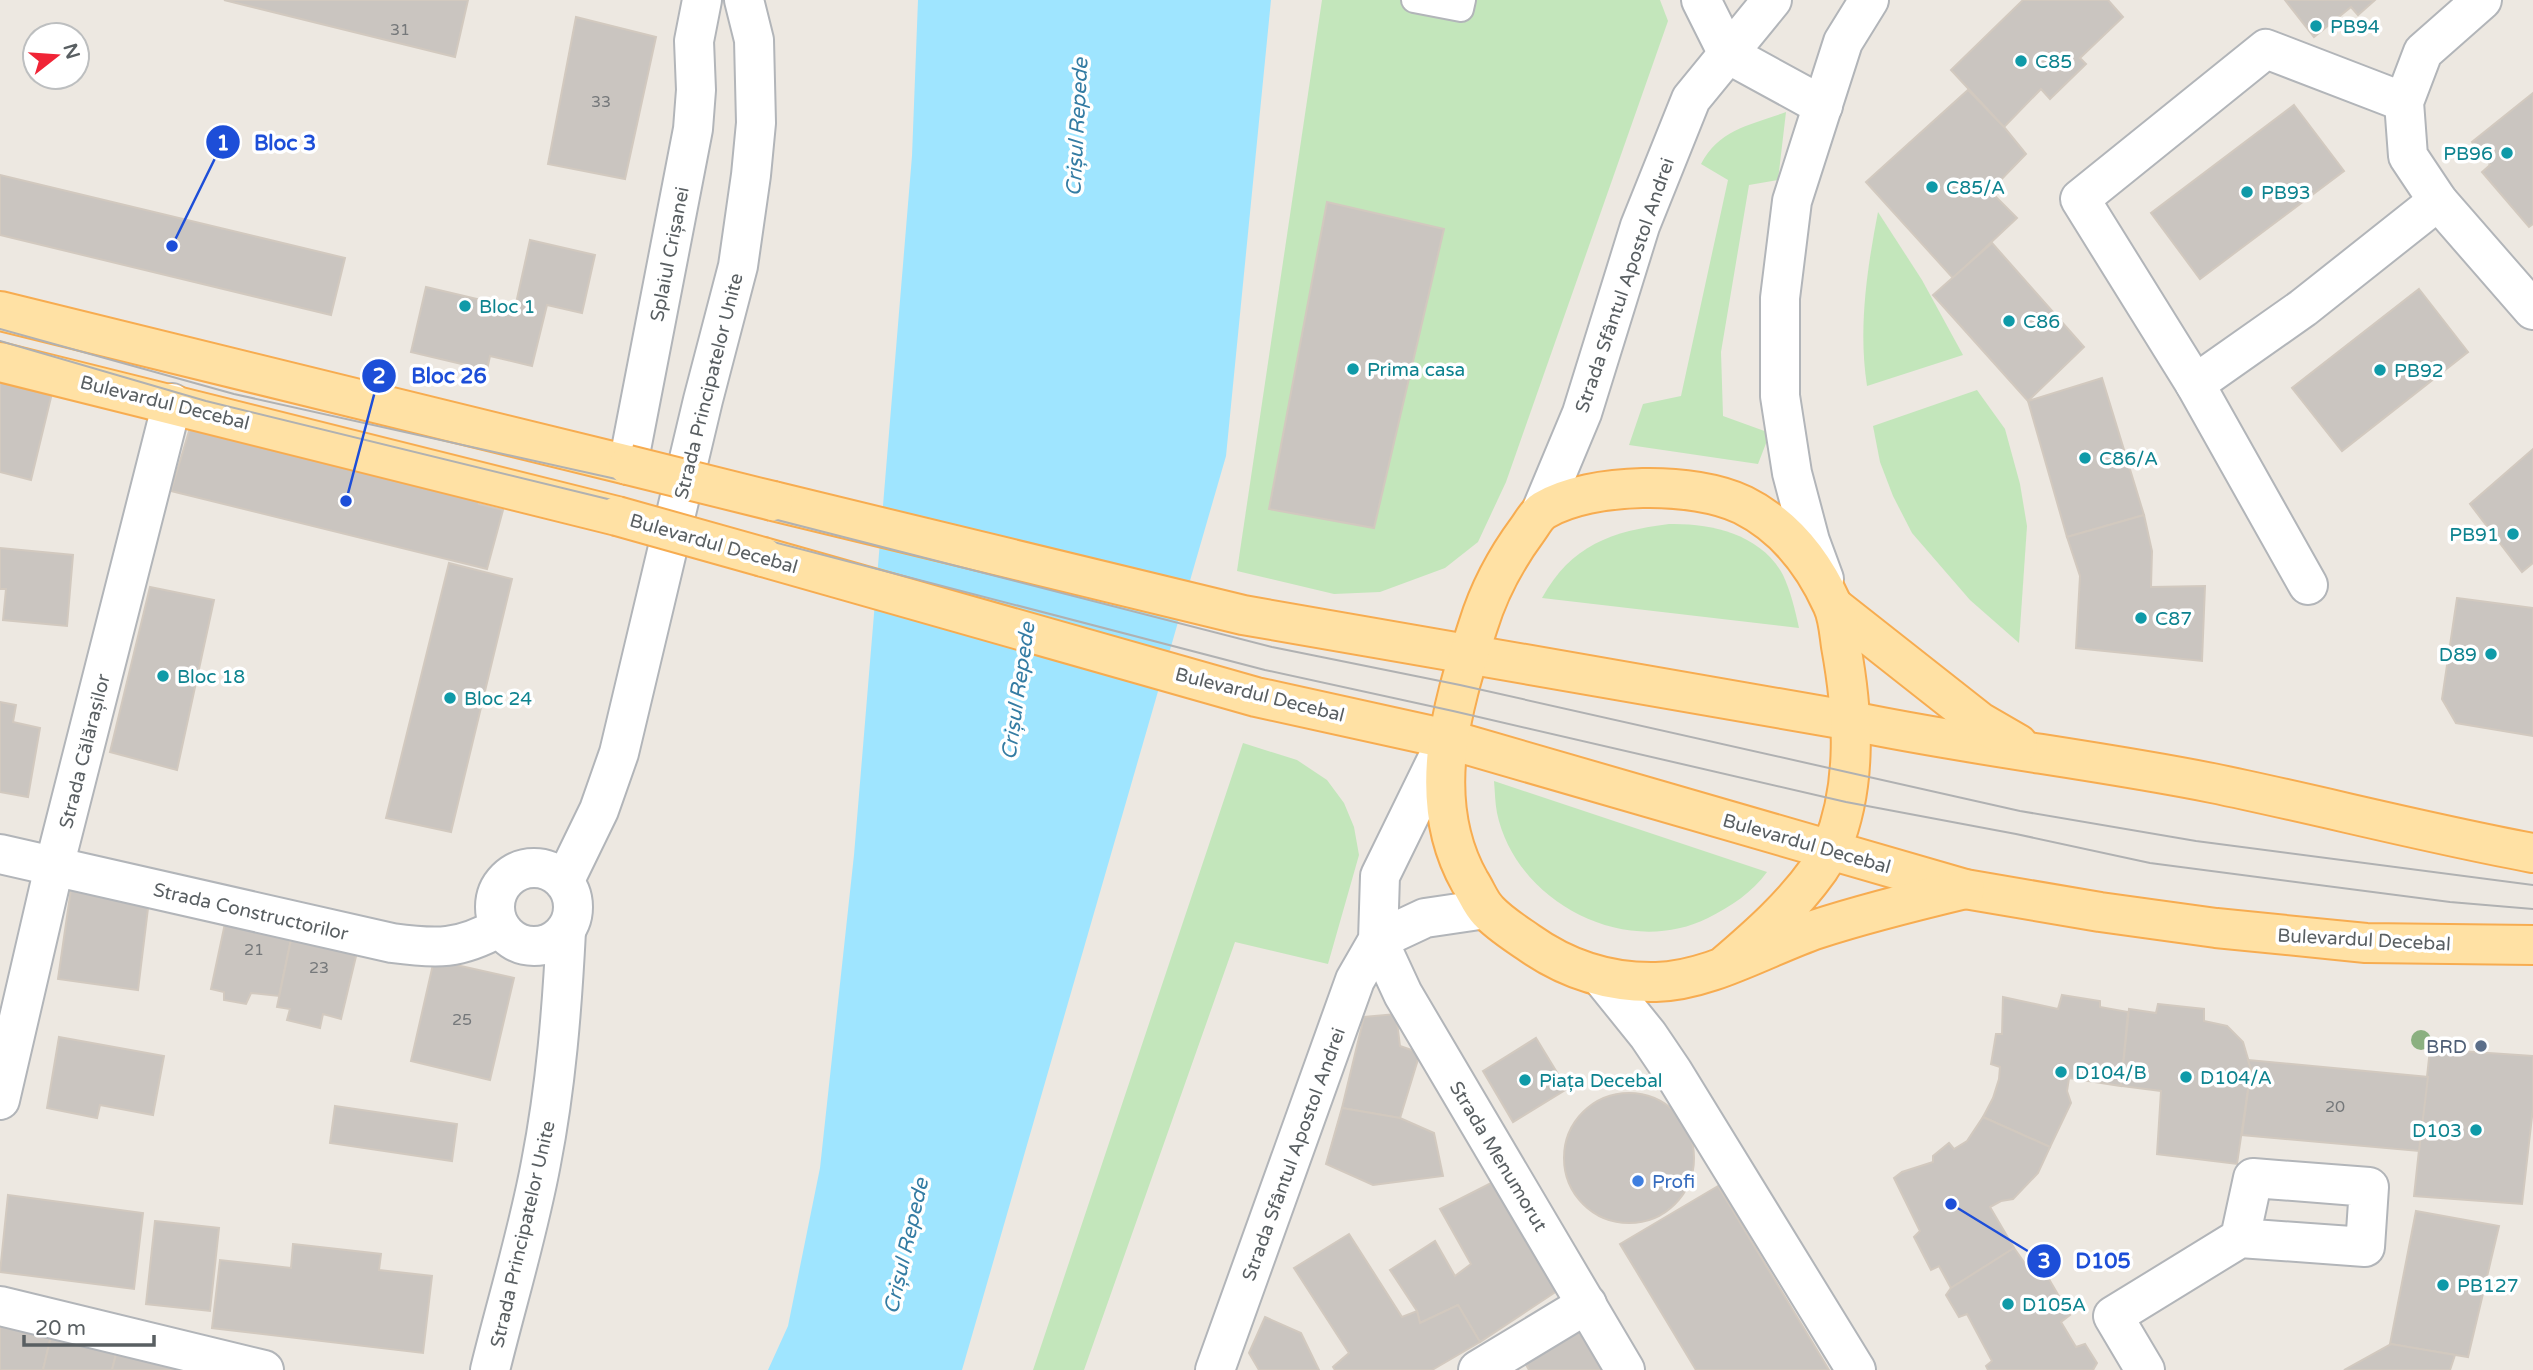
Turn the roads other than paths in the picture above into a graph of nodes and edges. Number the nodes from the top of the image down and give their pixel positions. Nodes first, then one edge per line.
1 (678, 0) edge
2 (702, 0) edge
3 (744, 0) edge
4 (1414, 0) edge
5 (1463, 0) edge
6 (1701, 0) edge
7 (1772, 0) edge
8 (1869, 0) edge
9 (2482, 0) edge
10 (694, 41) junction
11 (1728, 54) junction
12 (2404, 102) junction
13 (1822, 106) junction
14 (2438, 201) junction
15 (2533, 310) edge
16 (0, 311) edge
17 (0, 362) edge
18 (2194, 384) junction
19 (172, 403) junction
20 (628, 466) junction
21 (1541, 512) junction
22 (2308, 585) dead end
23 (1834, 607) junction
24 (1469, 653) junction
25 (1852, 721) junction
26 (1447, 739) junction
27 (2033, 753) junction
28 (1831, 850) junction
29 (2533, 853) edge
30 (0, 854) edge
31 (54, 867) junction
32 (564, 881) junction
33 (1965, 889) junction
34 (1486, 909) junction
35 (500, 927) junction
36 (566, 931) junction
37 (1378, 940) junction
38 (2533, 945) edge
39 (1724, 966) junction
40 (1602, 978) junction
41 (0, 1100) edge
42 (2239, 1238) dead end
43 (1587, 1304) junction
44 (0, 1306) edge
45 (264, 1370) edge
46 (491, 1370) edge
47 (1214, 1370) edge
48 (1478, 1370) edge
49 (1625, 1370) edge
50 (1856, 1370) edge
51 (2145, 1370) edge

1 - 10 street, Splaiul Crișanei
2 - 10 street, Splaiul Crișanei
3 - 32 street, Strada Principatelor Unite
4 - 5 lane
6 - 11 street
7 - 11 street, Strada Sfântul Apostol Andrei
8 - 13 street
9 - 12 street
10 - 20 street, Splaiul Crișanei
11 - 13 street
11 - 21 street, Strada Sfântul Apostol Andrei
12 - 14 street
12 - 18 street
13 - 23 street
14 - 15 street
14 - 18 street
16 - 20 main road
17 - 19 main road, Bulevardul Decebal
18 - 22 street
19 - 26 main road, Bulevardul Decebal, bridge
19 - 31 street, Strada Călărașilor
20 - 24 main road, bridge
21 - 23 main road
21 - 24 main road
23 - 25 main road
23 - 27 main road
24 - 25 main road
24 - 26 main road
25 - 27 main road
25 - 28 main road
26 - 28 main road, Bulevardul Decebal
26 - 34 main road
26 - 37 street, Strada Sfântul Apostol Andrei
27 - 29 main road
28 - 33 main road, Bulevardul Decebal
28 - 39 main road
30 - 31 street, Strada Constructorilor
31 - 35 street, Strada Constructorilor
31 - 41 street, Strada Călărașilor
32 - 35 street
32 - 36 street
33 - 38 main road, Bulevardul Decebal
33 - 39 main road
34 - 37 street
34 - 40 main road
35 - 36 street
36 - 46 street, Strada Principatelor Unite
37 - 43 street, Strada Menumorut
37 - 47 street, Strada Sfântul Apostol Andrei
39 - 40 main road
40 - 50 street
42 - 51 street
43 - 48 street
43 - 49 street, Strada Menumorut
44 - 45 street

